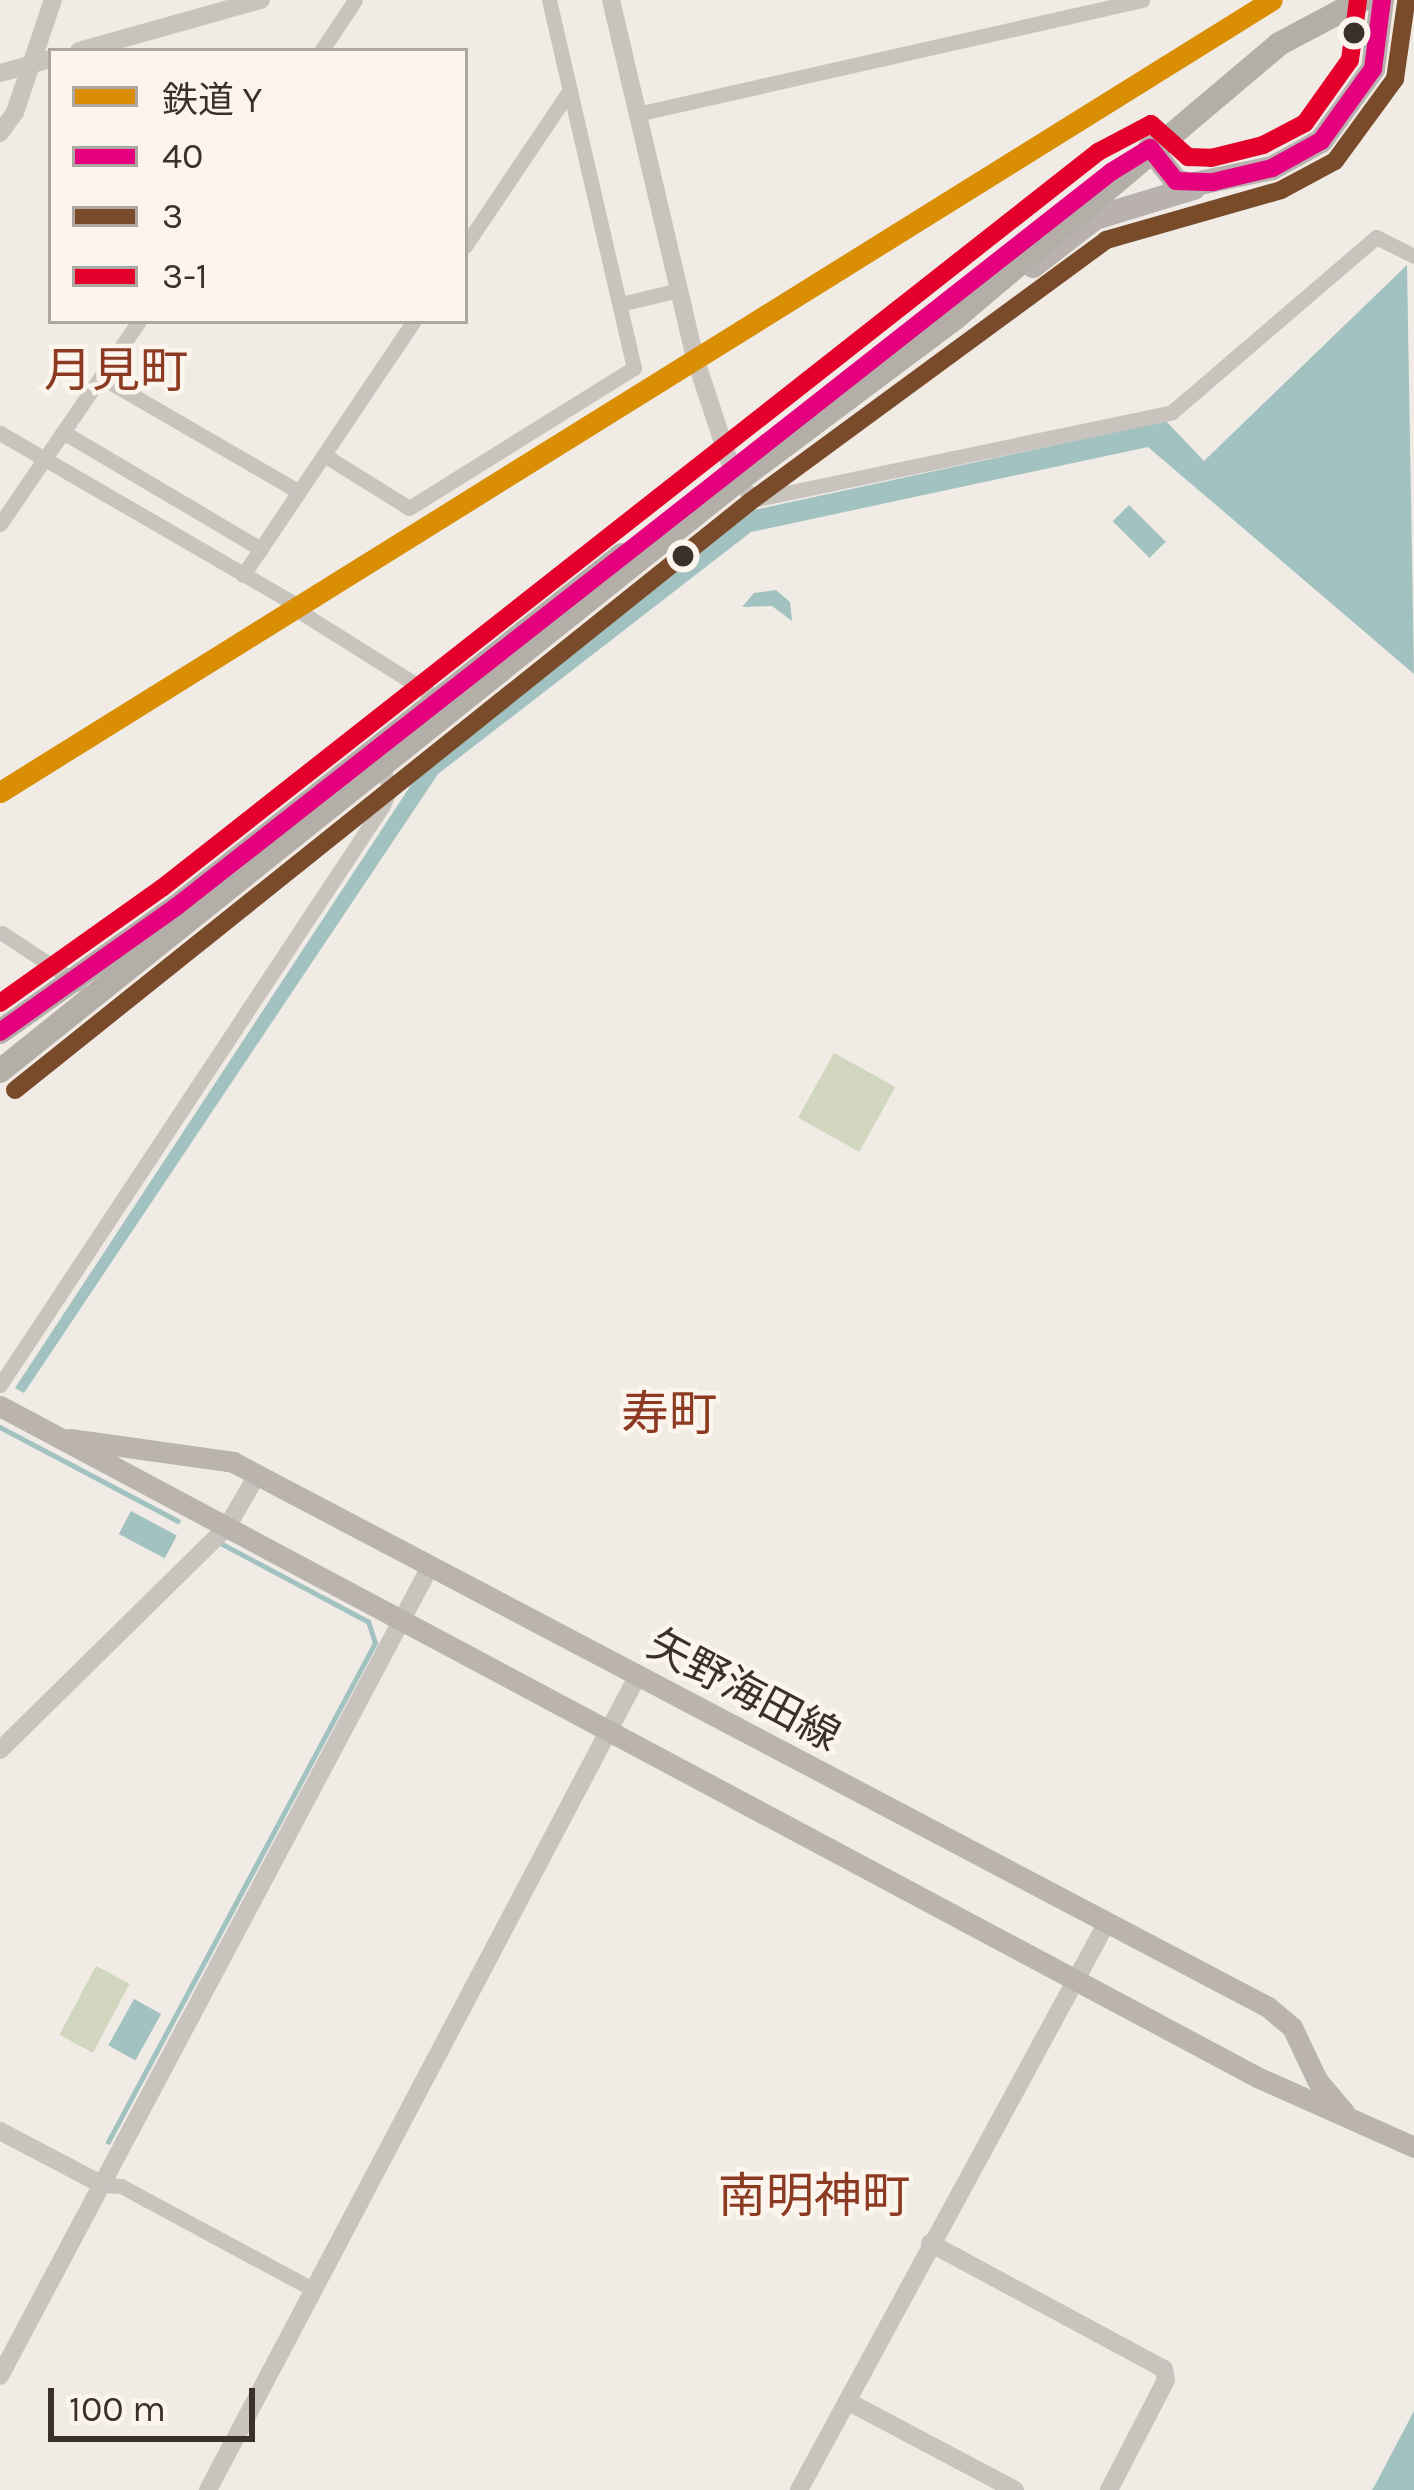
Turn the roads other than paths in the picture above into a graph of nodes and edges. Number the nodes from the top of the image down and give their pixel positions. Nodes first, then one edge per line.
1 (52, 0) edge
2 (261, 0) edge
3 (355, 0) edge
4 (549, 0) edge
5 (610, 0) edge
6 (1142, 0) edge
7 (1362, 0) edge
8 (1382, 0) edge
9 (1083, 7) edge
10 (90, 48) edge
11 (323, 48) edge
12 (41, 62) edge
13 (0, 73) edge
14 (570, 90) junction
15 (637, 114) junction
16 (0, 133) edge
17 (1150, 148) junction
18 (1213, 182) junction
19 (468, 242) edge
20 (1414, 256) edge
21 (679, 290) junction
22 (620, 304) junction
23 (956, 318) junction
24 (138, 324) edge
25 (413, 324) edge
26 (101, 377) junction
27 (63, 432) junction
28 (0, 433) edge
29 (324, 454) junction
30 (44, 460) junction
31 (731, 477) junction
32 (299, 492) junction
33 (0, 524) edge
34 (261, 550) junction
35 (243, 575) junction
36 (439, 699) junction
37 (378, 758) junction
38 (346, 794) junction
39 (372, 821) junction
40 (2, 933) edge
41 (82, 987) junction
42 (0, 1032) edge
43 (0, 1051) edge
44 (0, 1071) edge
45 (0, 1384) edge
46 (8, 1410) edge
47 (39, 1428) junction
48 (257, 1475) junction
49 (227, 1527) junction
50 (430, 1567) junction
51 (402, 1619) junction
52 (637, 1677) junction
53 (609, 1729) junction
54 (0, 1750) edge
55 (1105, 1926) junction
56 (1078, 1978) junction
57 (1354, 2121) junction
58 (0, 2131) edge
59 (1414, 2147) edge
60 (103, 2185) junction
61 (930, 2243) junction
62 (314, 2290) junction
63 (0, 2376) edge
64 (847, 2401) junction
65 (208, 2490) edge
66 (799, 2490) edge
67 (1016, 2490) edge
68 (1109, 2490) edge

1 - 12 street
2 - 10 street
3 - 11 street
4 - 14 street
5 - 15 street
6 - 9 street
7 - 17 highway
8 - 18 main road
9 - 15 street
12 - 13 street
12 - 16 street
14 - 19 street
14 - 22 street
15 - 21 street
17 - 18 main road
17 - 23 highway
17 - 31 highway
18 - 23 main road
20 - 31 street
21 - 22 street
21 - 31 street
22 - 29 street
23 - 31 highway
24 - 26 street
25 - 29 street
26 - 27 street
26 - 32 street
27 - 30 street
27 - 34 street
28 - 30 street
29 - 32 street
30 - 33 street
30 - 35 street
31 - 36 highway
31 - 37 highway
32 - 34 street
34 - 35 street
35 - 36 street
36 - 37 highway
37 - 38 highway
37 - 39 street
37 - 41 highway
38 - 39 street
38 - 41 highway
39 - 45 street
40 - 41 street
41 - 42 highway
41 - 43 highway
41 - 44 highway
46 - 47 main road, 矢野海田線
47 - 48 main road, 矢野海田線
47 - 49 main road, 矢野海田線
48 - 49 street
48 - 50 main road, 矢野海田線
49 - 51 main road, 矢野海田線
49 - 54 street
50 - 51 street
50 - 52 main road, 矢野海田線
51 - 53 main road, 矢野海田線
51 - 60 street
52 - 53 street
52 - 55 main road, 矢野海田線
53 - 56 main road, 矢野海田線
53 - 62 street
55 - 56 street
55 - 57 main road, 矢野海田線
56 - 57 main road, 矢野海田線
56 - 61 street
57 - 59 main road, 矢野海田線
58 - 60 street
60 - 62 street
60 - 63 street
61 - 64 street
61 - 68 street
62 - 65 street
64 - 66 street
64 - 67 street

